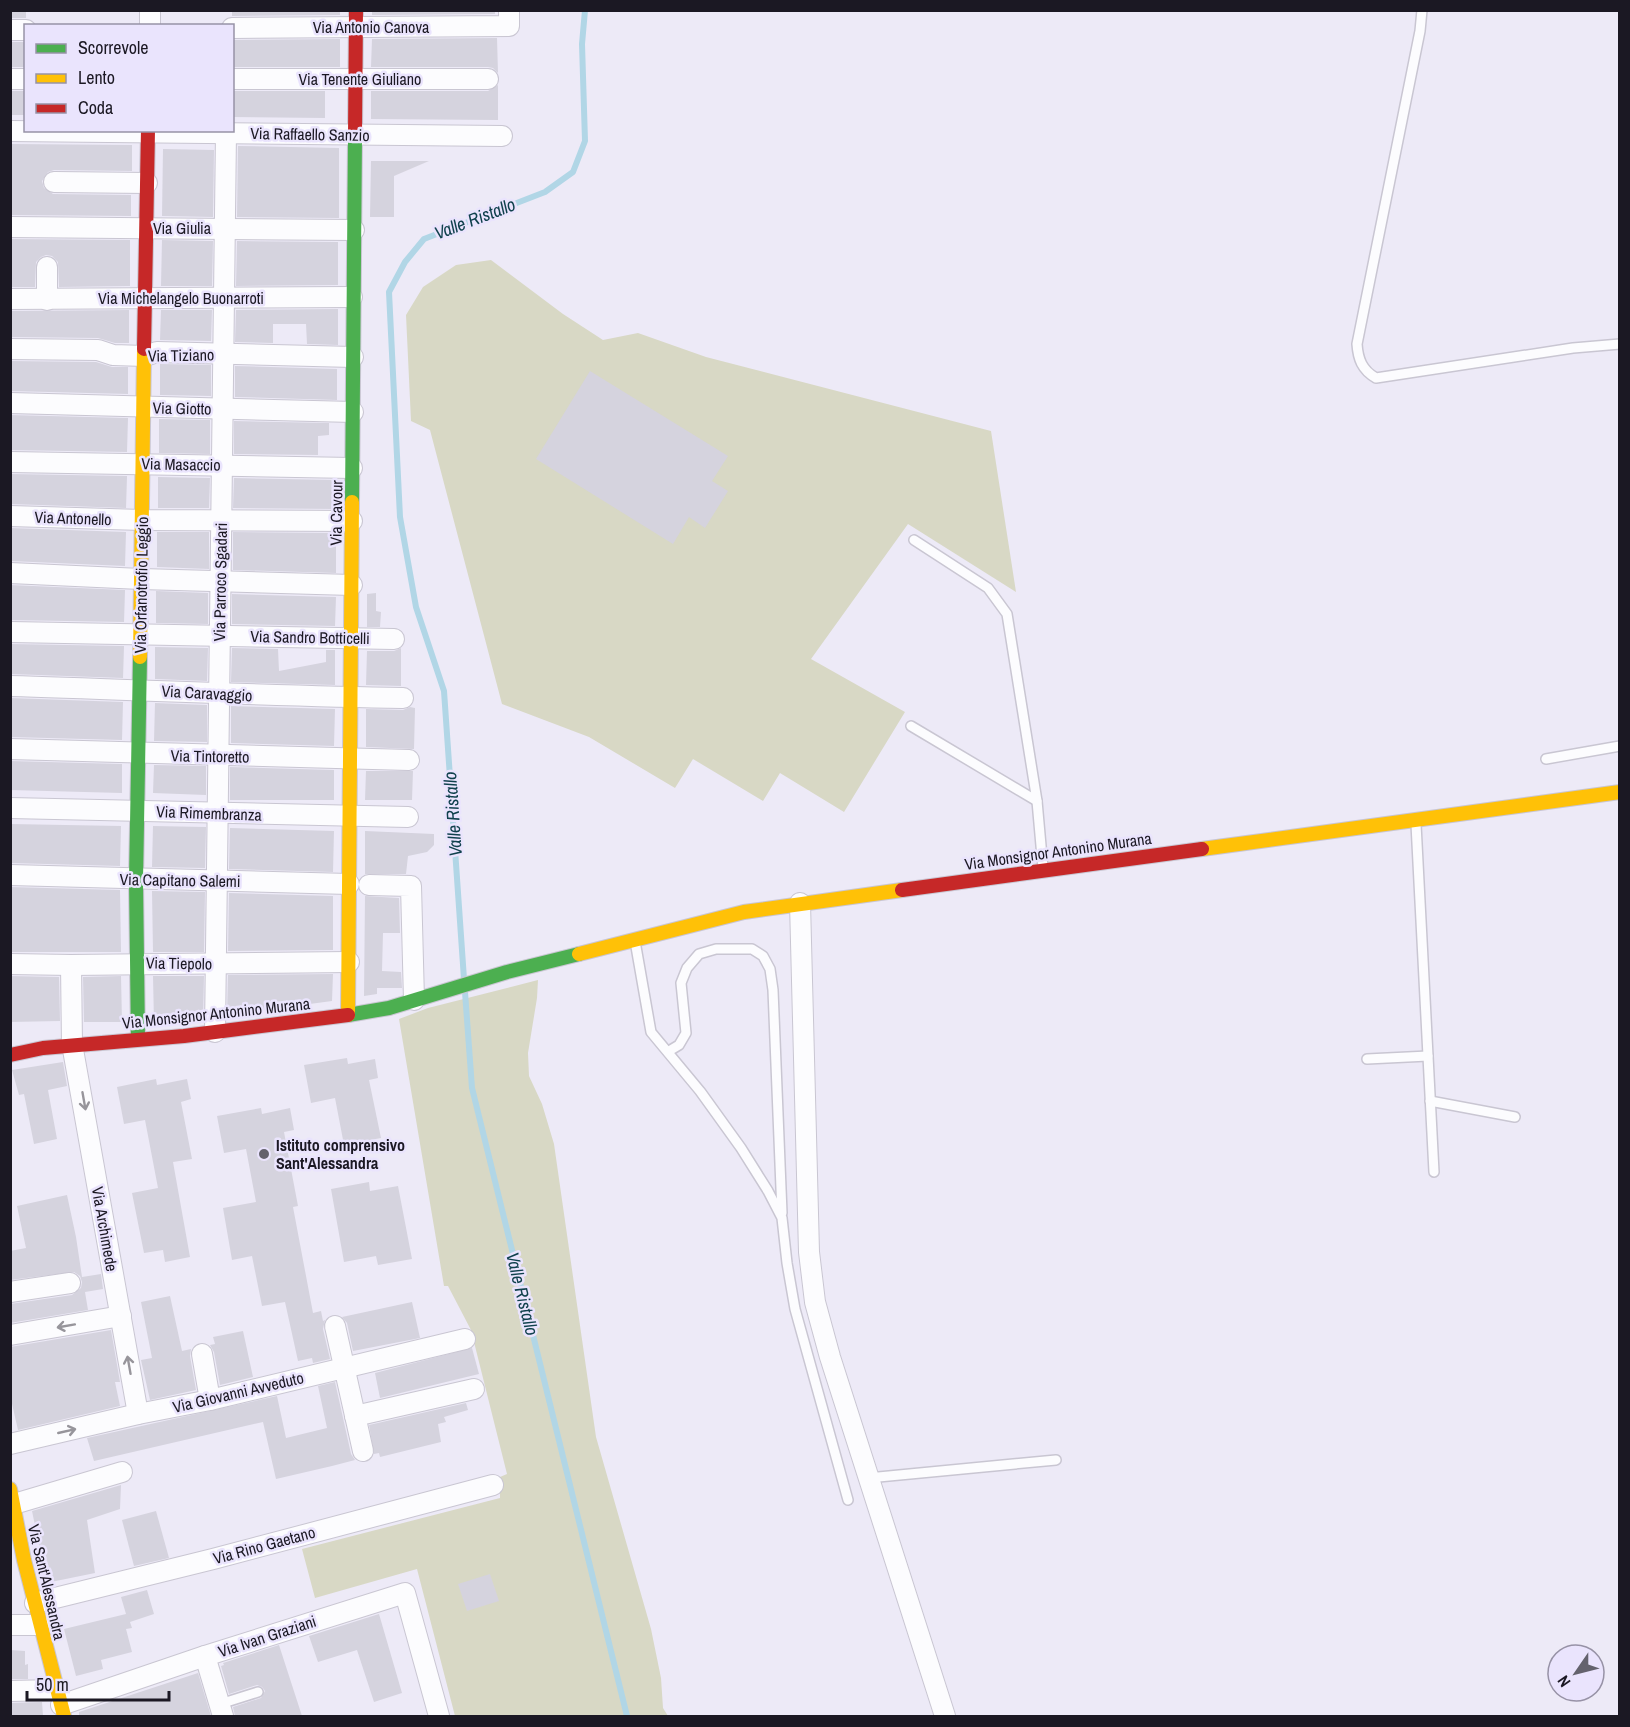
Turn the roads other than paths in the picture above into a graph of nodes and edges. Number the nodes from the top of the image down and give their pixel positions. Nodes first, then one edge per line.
1 (1422, 10) edge
2 (509, 18) edge
3 (355, 19) edge
4 (234, 28) edge
5 (234, 79) edge
6 (488, 79) dead end
7 (355, 80) junction
8 (148, 132) edge
9 (187, 132) edge
10 (226, 133) junction
11 (355, 134) junction
12 (502, 136) dead end
13 (54, 182) dead end
14 (147, 183) junction
15 (10, 227) edge
16 (147, 228) junction
17 (225, 229) junction
18 (354, 230) junction
19 (47, 267) dead end
20 (352, 297) junction
21 (223, 298) junction
22 (10, 299) edge
23 (146, 299) junction
24 (46, 300) junction
25 (1620, 344) edge
26 (10, 349) edge
27 (223, 354) junction
28 (145, 356) junction
29 (353, 357) junction
30 (10, 403) edge
31 (144, 407) junction
32 (223, 409) junction
33 (353, 412) junction
34 (10, 462) edge
35 (142, 463) junction
36 (222, 465) junction
37 (352, 468) junction
38 (10, 516) edge
39 (142, 520) junction
40 (221, 520) junction
41 (352, 521) junction
42 (914, 540) dead end
43 (10, 573) edge
44 (141, 579) junction
45 (220, 580) junction
46 (352, 585) junction
47 (10, 632) edge
48 (140, 635) junction
49 (219, 635) junction
50 (351, 638) junction
51 (394, 639) dead end
52 (10, 686) edge
53 (140, 690) junction
54 (220, 695) junction
55 (351, 697) junction
56 (403, 698) dead end
57 (910, 726) dead end
58 (1620, 746) edge
59 (10, 749) edge
60 (140, 754) junction
61 (218, 756) junction
62 (351, 759) junction
63 (1546, 759) dead end
64 (409, 760) dead end
65 (1620, 792) edge
66 (1037, 801) junction
67 (10, 808) edge
68 (139, 810) junction
69 (218, 814) junction
70 (350, 816) junction
71 (408, 817) dead end
72 (1416, 818) junction
73 (1043, 870) junction
74 (10, 875) edge
75 (136, 880) junction
76 (217, 881) junction
77 (350, 884) junction
78 (369, 885) dead end
79 (800, 903) junction
80 (635, 938) junction
81 (348, 962) junction
82 (10, 963) edge
83 (138, 963) junction
84 (217, 964) junction
85 (71, 965) junction
86 (419, 998) junction
87 (348, 1015) junction
88 (215, 1032) junction
89 (138, 1039) junction
90 (72, 1044) junction
91 (669, 1052) junction
92 (10, 1055) edge
93 (1428, 1056) junction
94 (1367, 1059) dead end
95 (1430, 1101) junction
96 (1515, 1117) dead end
97 (1434, 1172) dead end
98 (782, 1218) junction
99 (70, 1283) dead end
100 (10, 1292) edge
101 (121, 1316) junction
102 (335, 1326) dead end
103 (10, 1335) edge
104 (465, 1338) dead end
105 (202, 1354) dead end
106 (344, 1368) junction
107 (474, 1389) dead end
108 (210, 1400) junction
109 (138, 1414) junction
110 (355, 1416) junction
111 (10, 1444) edge
112 (363, 1451) dead end
113 (1056, 1460) dead end
114 (122, 1472) dead end
115 (868, 1478) junction
116 (494, 1485) dead end
117 (12, 1494) edge
118 (848, 1500) dead end
119 (17, 1560) edge
120 (34, 1603) junction
121 (10, 1625) edge
122 (39, 1625) junction
123 (205, 1656) junction
124 (10, 1691) edge
125 (258, 1692) dead end
126 (60, 1704) edge
127 (222, 1710) edge
128 (439, 1716) edge
129 (945, 1716) edge

1 - 25 lane
2 - 3 street, Via Antonio Canova
3 - 4 street, Via Antonio Canova
3 - 7 street, Via Cavour
5 - 7 street, Via Tenente Giuliano
6 - 7 street, Via Tenente Giuliano
7 - 11 street, Via Cavour
8 - 14 street, Via Orfanotrofio Leggio
9 - 10 street, Via Raffaello Sanzio
10 - 11 street, Via Raffaello Sanzio
10 - 17 street, Via Parroco Sgadari
11 - 12 street, Via Raffaello Sanzio
11 - 18 street, Via Cavour
13 - 14 street
14 - 16 street, Via Orfanotrofio Leggio
15 - 16 street, Via Giulia
16 - 17 street, Via Giulia
16 - 23 street, Via Orfanotrofio Leggio
17 - 18 street, Via Giulia
17 - 21 street, Via Parroco Sgadari
18 - 20 street, Via Cavour
19 - 24 street
20 - 21 street, Via Michelangelo Buonarroti
20 - 29 street, Via Cavour
21 - 23 street, Via Michelangelo Buonarroti
21 - 27 street, Via Parroco Sgadari
22 - 24 street, Via Michelangelo Buonarroti
23 - 24 street, Via Michelangelo Buonarroti
23 - 28 street, Via Orfanotrofio Leggio
26 - 28 street, Via Tiziano
27 - 28 street, Via Tiziano
27 - 29 street, Via Tiziano
27 - 32 street, Via Parroco Sgadari
28 - 31 street, Via Orfanotrofio Leggio
29 - 33 street, Via Cavour
30 - 31 street, Via Giotto
31 - 32 street, Via Giotto
31 - 35 street, Via Orfanotrofio Leggio
32 - 33 street, Via Giotto
32 - 36 street, Via Parroco Sgadari
33 - 37 street, Via Cavour
34 - 35 street, Via Masaccio
35 - 36 street, Via Masaccio
35 - 39 street, Via Orfanotrofio Leggio
36 - 37 street, Via Masaccio
36 - 40 street, Via Parroco Sgadari
37 - 41 street, Via Cavour
38 - 39 street, Via Antonello
39 - 40 street, Via Antonello
39 - 44 street, Via Orfanotrofio Leggio
40 - 41 street, Via Antonello
40 - 45 street, Via Parroco Sgadari
41 - 46 street, Via Cavour
42 - 66 lane
43 - 44 street
44 - 45 street
44 - 48 street, Via Orfanotrofio Leggio
45 - 46 street
45 - 49 street, Via Parroco Sgadari
46 - 50 street, Via Cavour
47 - 48 street, Via Sandro Botticelli
48 - 49 street, Via Sandro Botticelli
48 - 53 street, Via Orfanotrofio Leggio
49 - 50 street, Via Sandro Botticelli
49 - 54 street, Via Parroco Sgadari
50 - 51 street, Via Sandro Botticelli
50 - 55 street, Via Cavour
52 - 53 street, Via Caravaggio
53 - 54 street, Via Caravaggio
53 - 60 street, Via Orfanotrofio Leggio
54 - 55 street, Via Caravaggio
54 - 61 street, Via Parroco Sgadari
55 - 56 street, Via Caravaggio
55 - 62 street, Via Cavour
57 - 66 lane
58 - 63 lane
59 - 60 street, Via Tintoretto
60 - 61 street, Via Tintoretto
60 - 68 street, Via Orfanotrofio Leggio
61 - 62 street, Via Tintoretto
61 - 69 street, Via Parroco Sgadari
62 - 64 street, Via Tintoretto
62 - 70 street, Via Cavour
65 - 72 street, Via Monsignor Antonino Murana
66 - 73 lane
67 - 68 street, Via Rimembranza
68 - 69 street, Via Rimembranza
68 - 75 street, Via Orfanotrofio Leggio
69 - 70 street, Via Rimembranza
69 - 76 street, Via Parroco Sgadari
70 - 71 street, Via Rimembranza
70 - 77 street, Via Cavour
72 - 73 street, Via Monsignor Antonino Murana
72 - 93 lane
73 - 79 street, Via Monsignor Antonino Murana
74 - 75 street, Via Capitano Salemi
75 - 76 street, Via Capitano Salemi
75 - 83 street, Via Orfanotrofio Leggio
76 - 77 street, Via Capitano Salemi
76 - 84 street, Via Parroco Sgadari
77 - 81 street, Via Cavour
78 - 86 street
79 - 80 street, Via Monsignor Antonino Murana
79 - 115 street
80 - 86 street, Via Monsignor Antonino Murana
80 - 91 lane
81 - 84 street, Via Tiepolo
81 - 87 street, Via Cavour
82 - 85 street, Via Tiepolo
83 - 84 street, Via Tiepolo
83 - 85 street, Via Tiepolo
83 - 89 street, Via Orfanotrofio Leggio
84 - 88 street, Via Parroco Sgadari
85 - 90 street, Via Archimede
86 - 87 street, Via Monsignor Antonino Murana
87 - 88 street, Via Monsignor Antonino Murana
88 - 89 street, Via Monsignor Antonino Murana
89 - 90 street, Via Monsignor Antonino Murana
90 - 92 street, Via Monsignor Antonino Murana
90 -> 101 street, Via Archimede
91 - 98 lane
91 - 98 lane
93 - 94 lane
93 - 95 lane
95 - 96 lane
95 - 97 lane
98 - 118 lane
99 - 100 street
101 -> 103 street
109 -> 101 street, Via Archimede
102 - 106 street
104 - 106 street, Via Giovanni Avveduto
105 - 108 street
106 - 108 street, Via Giovanni Avveduto
106 - 110 street
107 - 110 street
108 - 109 street, Via Giovanni Avveduto
111 -> 109 street, Via Giovanni Avveduto
110 - 112 street
113 - 115 lane
114 - 117 street
115 - 129 street
116 - 120 street, Via Rino Gaetano
117 - 119 street, Via Sant'Alessandra
119 - 120 street, Via Sant'Alessandra
120 - 122 street, Via Sant'Alessandra
121 - 122 street
122 - 126 street, Via Sant'Alessandra
123 - 126 street, Via Ivan Graziani
123 - 127 street
123 - 128 street, Via Ivan Graziani
124 - 126 street, Via Ivan Graziani
125 - 127 lane

